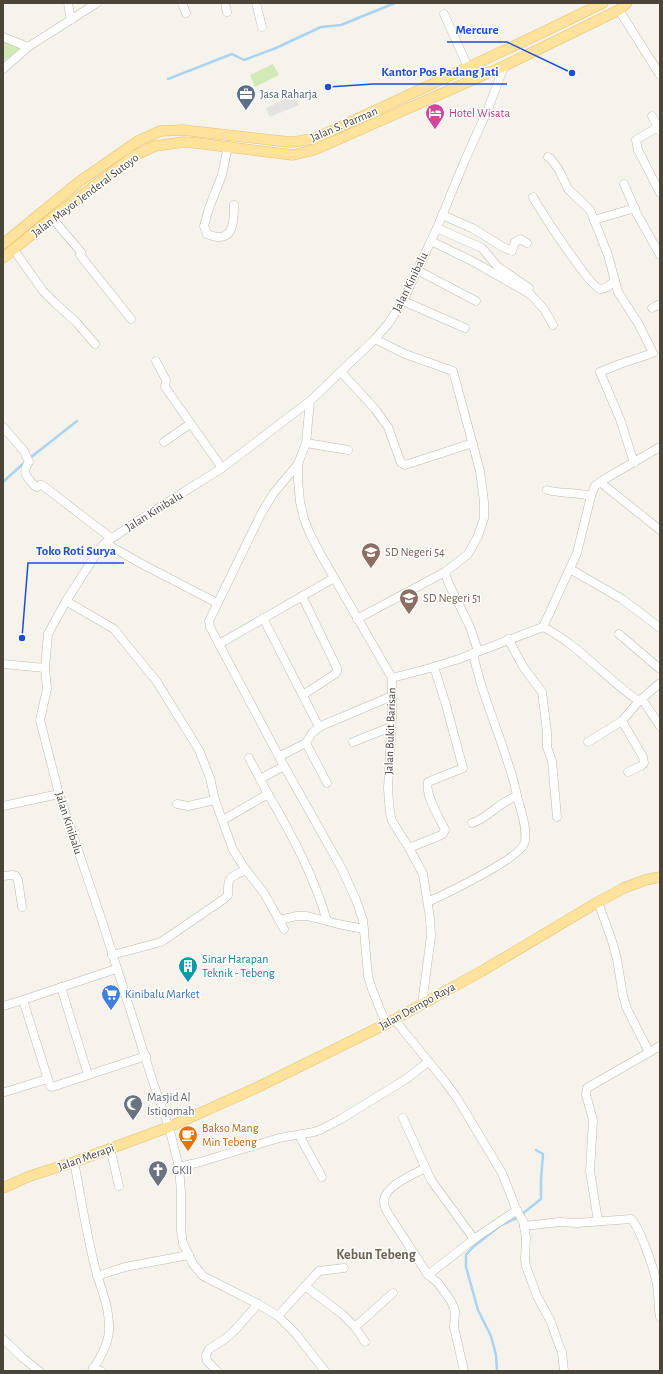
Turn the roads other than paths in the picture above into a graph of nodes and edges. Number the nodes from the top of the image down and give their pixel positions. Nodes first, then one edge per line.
1 (68, 3) edge
2 (97, 3) edge
3 (182, 3) edge
4 (225, 3) edge
5 (256, 3) edge
6 (603, 3) edge
7 (627, 3) edge
8 (619, 10) junction
9 (227, 12) dead end
10 (186, 13) dead end
11 (444, 14) dead end
12 (71, 20) junction
13 (262, 27) dead end
14 (3, 37) edge
15 (28, 47) junction
16 (504, 66) junction
17 (468, 67) junction
18 (3, 69) edge
19 (660, 75) edge
20 (652, 116) dead end
21 (659, 129) edge
22 (228, 146) junction
23 (548, 157) dead end
24 (624, 184) dead end
25 (660, 193) edge
26 (534, 197) dead end
27 (234, 205) dead end
28 (635, 208) junction
29 (442, 215) junction
30 (52, 218) junction
31 (594, 220) junction
32 (437, 228) junction
33 (431, 241) junction
34 (527, 243) dead end
35 (3, 244) edge
36 (14, 250) junction
37 (660, 255) edge
38 (4, 257) edge
39 (417, 270) junction
40 (615, 280) junction
41 (404, 301) junction
42 (476, 301) dead end
43 (536, 301) junction
44 (660, 304) edge
45 (652, 308) dead end
46 (132, 319) dead end
47 (552, 325) dead end
48 (465, 328) dead end
49 (375, 339) junction
50 (95, 344) dead end
51 (657, 352) edge
52 (156, 361) dead end
53 (341, 372) junction
54 (310, 401) junction
55 (190, 424) junction
56 (3, 427) edge
57 (164, 442) dead end
58 (473, 443) junction
59 (306, 444) junction
60 (660, 447) edge
61 (348, 450) dead end
62 (634, 463) junction
63 (298, 464) junction
64 (222, 468) junction
65 (600, 482) junction
66 (547, 490) dead end
67 (591, 496) junction
68 (660, 530) edge
69 (108, 541) junction
70 (570, 569) junction
71 (445, 572) junction
72 (334, 578) junction
73 (302, 596) junction
74 (66, 601) junction
75 (217, 603) junction
76 (263, 618) junction
77 (357, 619) junction
78 (543, 627) junction
79 (660, 628) edge
80 (619, 634) dead end
81 (508, 640) junction
82 (219, 644) junction
83 (476, 652) junction
84 (3, 664) edge
85 (434, 667) junction
86 (46, 668) junction
87 (660, 669) edge
88 (392, 678) junction
89 (660, 683) edge
90 (303, 695) junction
91 (392, 696) junction
92 (641, 700) junction
93 (622, 721) junction
94 (321, 726) junction
95 (660, 726) edge
96 (391, 727) junction
97 (353, 742) dead end
98 (588, 742) dead end
99 (306, 743) junction
100 (280, 756) junction
101 (250, 758) dead end
102 (284, 766) junction
103 (628, 772) dead end
104 (260, 778) junction
105 (327, 783) dead end
106 (59, 794) junction
107 (268, 794) junction
108 (517, 796) junction
109 (215, 800) junction
110 (177, 804) dead end
111 (3, 806) edge
112 (557, 817) dead end
113 (223, 820) junction
114 (472, 823) dead end
115 (409, 848) junction
116 (246, 870) junction
117 (3, 876) edge
118 (660, 877) edge
119 (428, 902) junction
120 (598, 902) junction
121 (22, 907) dead end
122 (279, 920) junction
123 (327, 921) junction
124 (284, 929) dead end
125 (364, 929) junction
126 (112, 955) junction
127 (116, 969) junction
128 (61, 988) junction
129 (23, 1000) junction
130 (422, 1004) junction
131 (3, 1006) edge
132 (390, 1021) junction
133 (660, 1046) edge
134 (648, 1052) junction
135 (146, 1056) junction
136 (428, 1062) junction
137 (88, 1076) junction
138 (47, 1079) junction
139 (5, 1092) dead end
140 (403, 1118) dead end
141 (169, 1127) junction
142 (299, 1135) junction
143 (110, 1148) junction
144 (74, 1162) junction
145 (179, 1167) junction
146 (425, 1168) junction
147 (322, 1176) dead end
148 (118, 1186) dead end
149 (3, 1188) edge
150 (517, 1210) junction
151 (598, 1221) junction
152 (524, 1223) junction
153 (474, 1239) junction
154 (189, 1255) junction
155 (344, 1268) dead end
156 (428, 1275) junction
157 (97, 1276) junction
158 (305, 1286) junction
159 (393, 1293) dead end
160 (258, 1304) junction
161 (278, 1316) junction
162 (660, 1317) edge
163 (355, 1327) junction
164 (3, 1338) edge
165 (365, 1342) dead end
166 (95, 1370) edge
167 (215, 1370) edge
168 (39, 1371) edge
169 (325, 1371) edge
170 (464, 1371) edge
171 (564, 1371) edge

1 - 12 street
2 - 12 street
3 - 10 street
4 - 9 street
5 - 13 street
6 - 17 main road, Jalan S. Parman
7 - 8 main road
8 - 16 main road
8 - 19 street
11 - 17 street
12 - 15 street
14 - 15 street
15 - 18 street
16 - 22 main road, Jalan Mayor Jenderal Sutoyo
16 - 29 street, Jalan Kinibalu
17 - 35 main road, Jalan S. Parman
20 - 21 street
21 - 25 street
22 - 27 street
22 - 30 main road, Jalan Mayor Jenderal Sutoyo
23 - 31 street
24 - 28 street
26 - 40 street
28 - 31 street
28 - 37 street
29 - 32 street, Jalan Kinibalu
29 - 34 street
30 - 36 main road, Jalan Mayor Jenderal Sutoyo
30 - 46 street
31 - 40 street
32 - 33 street, Jalan Kinibalu
32 - 43 street
33 - 39 street, Jalan Kinibalu
33 - 43 street
36 - 38 main road, Jalan Mayor Jenderal Sutoyo
36 - 50 street
39 - 41 street, Jalan Kinibalu
39 - 42 street
40 - 51 street
41 - 48 street
41 - 49 street, Jalan Kinibalu
43 - 47 street
44 - 45 street
49 - 53 street, Jalan Kinibalu
49 - 58 street
51 - 62 street
52 - 55 street
53 - 54 street, Jalan Kinibalu
53 - 58 street
54 - 59 street, Jalan Bukit Barisan
54 - 64 street, Jalan Kinibalu
55 - 57 street
55 - 64 street
56 - 69 street
58 - 71 street
59 - 61 street
59 - 63 street, Jalan Bukit Barisan
60 - 62 street
62 - 65 street
63 - 72 street, Jalan Bukit Barisan
63 - 75 street
64 - 69 street, Jalan Kinibalu
65 - 67 street
65 - 68 street
66 - 67 street
67 - 70 street
69 - 74 street, Jalan Kinibalu
69 - 75 street
70 - 78 street
70 - 79 street
71 - 77 street
71 - 83 street
72 - 73 street
72 - 77 street, Jalan Bukit Barisan
73 - 76 street
73 - 90 street
74 - 86 street, Jalan Kinibalu
74 - 109 street
75 - 82 street
76 - 82 street
76 - 90 street
77 - 88 street, Jalan Bukit Barisan
78 - 81 street
78 - 92 street
80 - 87 street
81 - 83 street
81 - 112 street
82 - 100 street
83 - 85 street
83 - 108 street
84 - 86 street
85 - 88 street
85 - 115 street
86 - 106 street, Jalan Kinibalu
88 - 91 street, Jalan Bukit Barisan
89 - 92 street
90 - 94 street
91 - 94 street
91 - 96 street, Jalan Bukit Barisan
92 - 93 street
92 - 95 street
93 - 98 street
93 - 103 street
94 - 99 street
96 - 97 street
96 - 115 street, Jalan Bukit Barisan
99 - 100 street
99 - 105 street
100 - 102 street
101 - 104 street
102 - 104 street
102 - 125 street
104 - 107 street
106 - 111 street
106 - 126 street, Jalan Kinibalu
107 - 113 street
107 - 123 street
108 - 114 street
108 - 119 street
109 - 110 street
109 - 113 street
113 - 116 street
115 - 119 street, Jalan Bukit Barisan
116 - 122 street
116 - 126 street
117 - 121 street
118 - 120 main road, Jalan Dempo Raya
119 - 130 street, Jalan Bukit Barisan
120 - 130 main road, Jalan Dempo Raya
120 - 134 street
122 - 123 street
122 - 124 street
123 - 125 street
125 - 132 street
126 - 127 street, Jalan Kinibalu
127 - 128 street
127 - 135 street, Jalan Kinibalu
128 - 129 street
128 - 137 street
129 - 131 street
129 - 138 street
130 - 132 main road, Jalan Dempo Raya
132 - 136 street
132 - 141 main road, Jalan Dempo Raya
133 - 134 street
134 - 151 street
135 - 137 street
135 - 141 street, Jalan Kinibalu
136 - 142 street
136 - 150 street
137 - 138 street
138 - 139 street
140 - 146 street
141 - 143 main road, Jalan Merapi
141 - 145 street, Jalan Kinibalu
142 - 145 street
142 - 147 street
143 - 144 main road, Jalan Merapi
143 - 148 street
144 - 149 main road, Jalan Merapi
144 - 157 street
145 - 154 street, Jalan Kinibalu
146 - 153 street
146 - 156 street
150 - 152 street
150 - 153 street
151 - 152 street
151 - 162 street
152 - 171 street
153 - 156 street
154 - 157 street
154 - 160 street, Jalan Kinibalu
155 - 158 street
156 - 170 street
157 - 166 street
158 - 161 street
158 - 163 street
159 - 163 street
160 - 161 street, Jalan Kinibalu
160 - 167 street
161 - 169 street, Jalan Kinibalu
163 - 165 street
164 - 168 street

